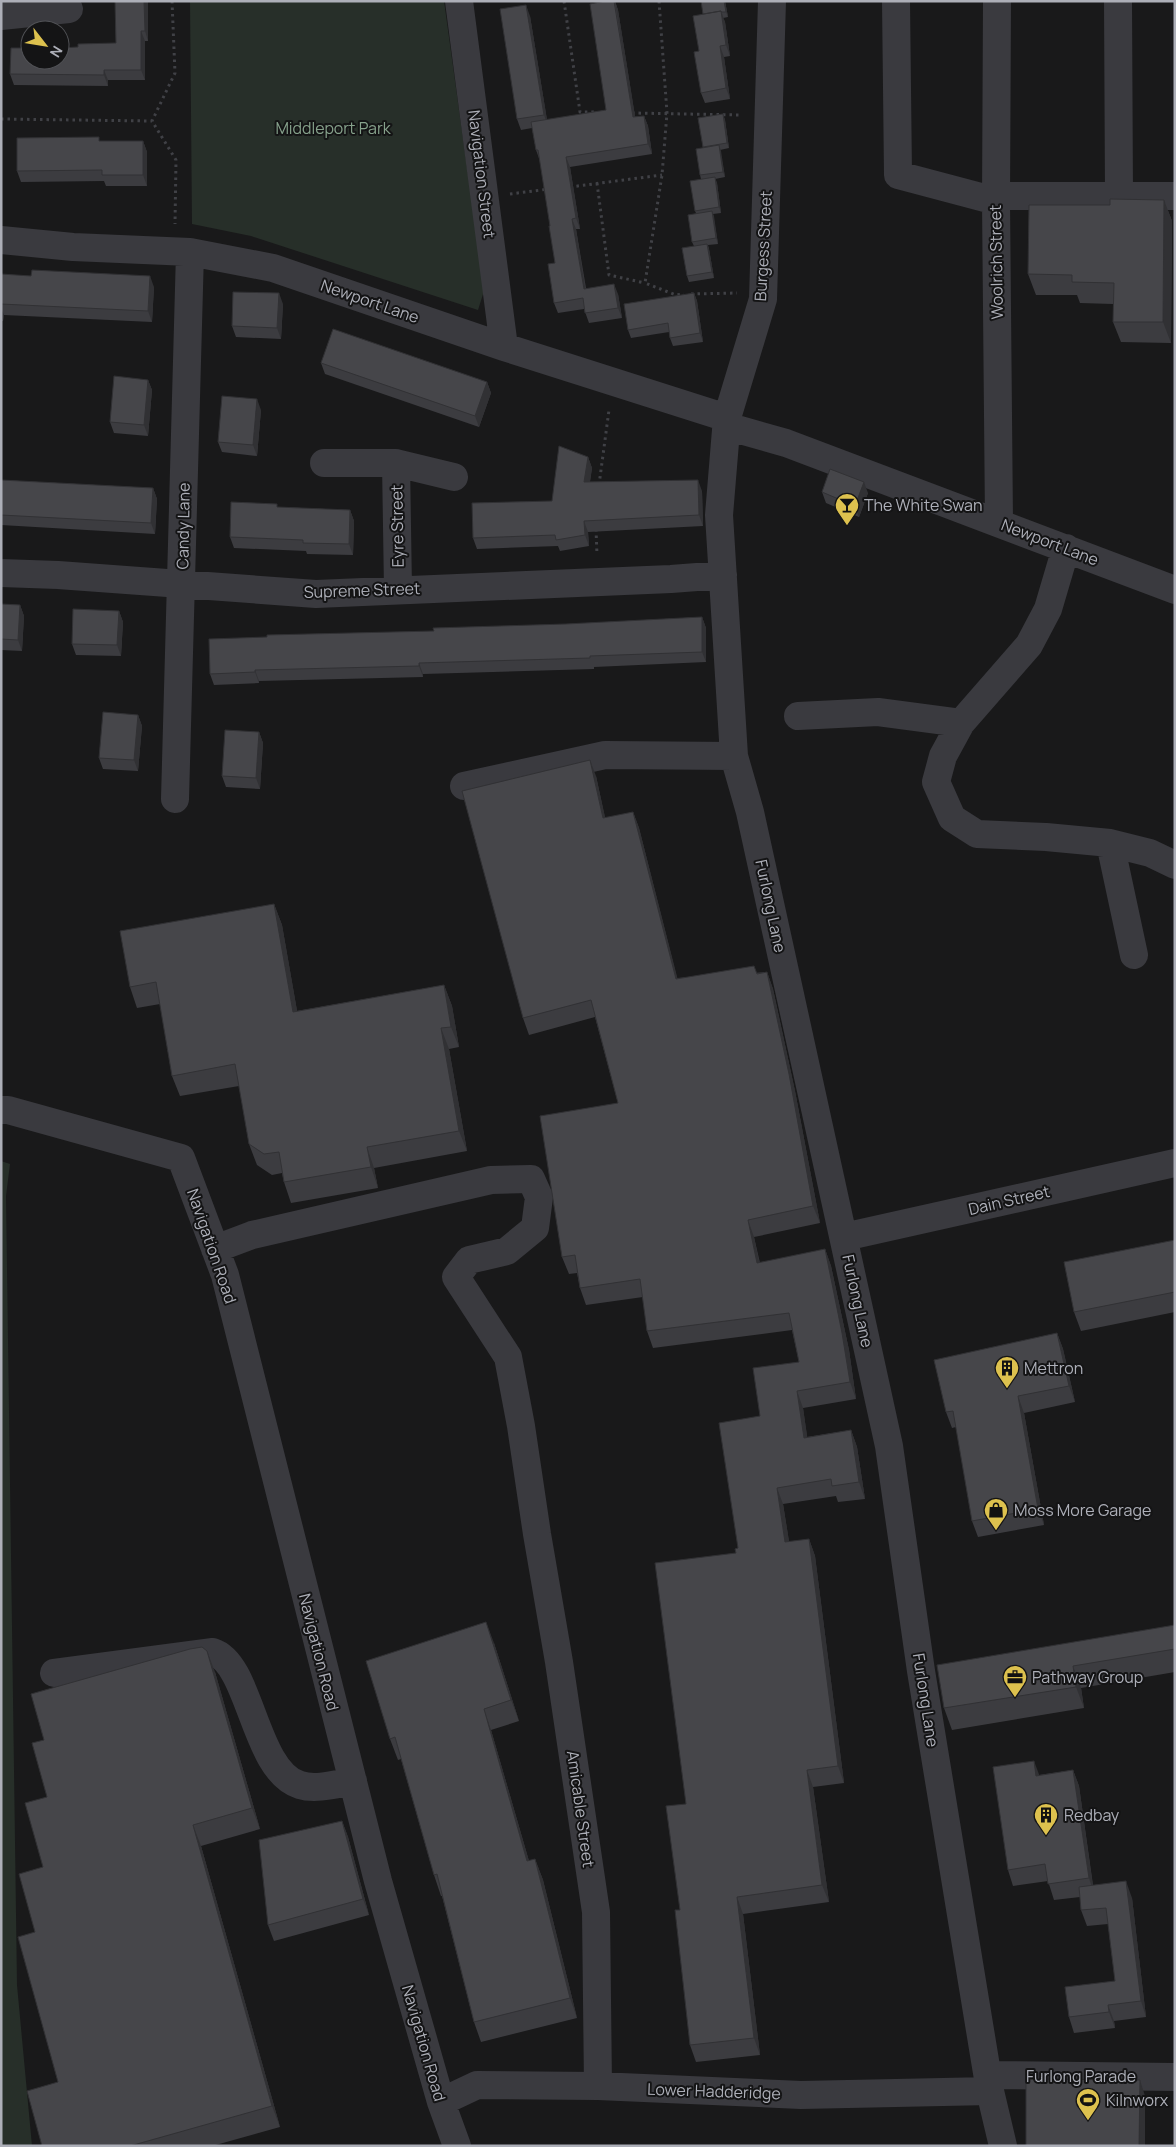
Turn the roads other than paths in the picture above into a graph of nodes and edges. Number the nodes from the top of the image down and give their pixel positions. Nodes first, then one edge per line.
1 (460, 1) edge
2 (772, 1) edge
3 (896, 1) edge
4 (997, 1) edge
5 (1118, 1) edge
6 (69, 9) dead end
7 (1, 16) edge
8 (1119, 196) junction
9 (1175, 196) edge
10 (996, 198) junction
11 (1, 240) edge
12 (182, 252) junction
13 (504, 347) junction
14 (726, 422) junction
15 (324, 463) dead end
16 (396, 463) junction
17 (454, 477) dead end
18 (719, 515) joint
19 (999, 522) junction
20 (1066, 548) junction
21 (1, 573) edge
22 (723, 575) junction
23 (181, 584) junction
24 (398, 589) junction
25 (1175, 590) edge
26 (798, 716) dead end
27 (961, 723) junction
28 (734, 756) junction
29 (464, 786) dead end
30 (175, 799) dead end
31 (1110, 844) junction
32 (1175, 865) edge
33 (1134, 955) dead end
34 (3, 1104) edge
35 (1175, 1164) edge
36 (844, 1237) junction
37 (215, 1249) junction
38 (949, 1666) edge
39 (921, 1671) junction
40 (54, 1673) dead end
41 (353, 1782) junction
42 (1175, 2077) edge
43 (989, 2083) junction
44 (598, 2086) junction
45 (441, 2102) junction
46 (457, 2146) edge
47 (1003, 2146) edge

1 - 13 street, Navigation Street
2 - 14 street, Burgess Street
3 - 10 street
4 - 10 street, Woolrich Street
5 - 8 street
6 - 7 street
8 - 9 street
8 - 10 street
10 - 19 street, Woolrich Street
11 - 12 street, Newport Lane
12 - 13 street, Newport Lane
12 - 23 street, Candy Lane
13 - 14 street, Newport Lane
14 - 18 street, Burgess Street
14 - 19 street, Newport Lane
15 - 16 street, Eyre Street
16 - 17 street, Eyre Street
16 - 24 street, Eyre Street
18 - 22 street, Furlong Lane
19 - 20 street, Newport Lane
20 - 25 street, Newport Lane
20 - 27 street
21 - 23 street, Supreme Street
22 - 24 street, Supreme Street
22 - 28 street, Furlong Lane
23 - 24 street, Supreme Street
23 - 30 street, Candy Lane
26 - 27 street
27 - 31 street
28 - 29 street
28 - 36 street, Furlong Lane
31 - 32 street
31 - 33 street
34 - 37 street, Navigation Road
35 - 36 street, Dain Street
36 - 39 street, Furlong Lane
37 - 41 street, Navigation Road
37 - 44 street, Amicable Street
38 - 39 street
39 - 43 street, Furlong Lane
40 - 41 street
41 - 45 street, Navigation Road
42 - 43 street, Furlong Parade
43 - 44 street, Lower Hadderidge
43 - 47 street, Furlong Lane
44 - 45 street, Lower Hadderidge
45 - 46 street, Navigation Road

